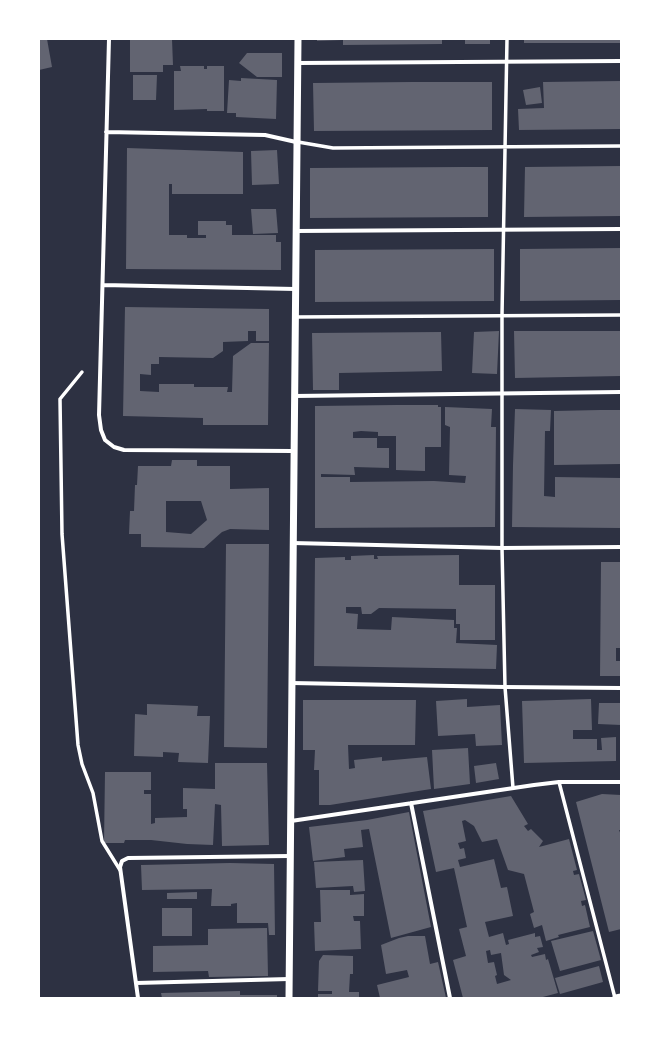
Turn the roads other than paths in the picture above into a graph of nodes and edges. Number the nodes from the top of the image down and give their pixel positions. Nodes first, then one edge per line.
1 (109, 39) edge
2 (298, 39) edge
3 (507, 39) edge
4 (621, 61) edge
5 (506, 62) junction
6 (297, 63) junction
7 (106, 132) junction
8 (296, 142) junction
9 (621, 146) edge
10 (504, 147) junction
11 (621, 229) edge
12 (504, 230) junction
13 (295, 231) junction
14 (103, 285) junction
15 (295, 289) junction
16 (621, 315) edge
17 (502, 316) junction
18 (294, 317) junction
19 (82, 372) dead end
20 (621, 392) edge
21 (502, 393) junction
22 (294, 396) junction
23 (293, 451) junction
24 (293, 543) junction
25 (621, 547) edge
26 (502, 548) junction
27 (292, 683) junction
28 (505, 687) junction
29 (621, 688) edge
30 (559, 782) junction
31 (621, 782) edge
32 (513, 788) junction
33 (411, 803) junction
34 (291, 821) junction
35 (290, 856) junction
36 (120, 870) junction
37 (289, 979) junction
38 (136, 983) junction
39 (621, 997) edge
40 (138, 998) edge
41 (289, 998) edge
42 (450, 998) edge
43 (615, 998) edge

1 - 7 street
2 - 6 street
3 - 5 street
4 - 5 street
5 - 6 street
5 - 10 street
6 - 8 street
7 - 8 street
7 - 14 street
8 - 10 street
8 - 13 street
9 - 10 street
10 - 12 street
11 - 12 street
12 - 13 street
12 - 17 street
13 - 15 street
14 - 15 street
14 - 23 street
15 - 18 street
16 - 17 street
17 - 18 street
17 - 21 street
18 - 22 street
19 - 36 street
20 - 21 street
21 - 22 street
21 - 26 street
22 - 23 street
23 - 24 street
24 - 26 street
24 - 27 street
25 - 26 street
26 - 28 street
27 - 28 street
27 - 34 street
28 - 29 street
28 - 32 street
30 - 31 street
30 - 32 street
30 - 43 street
32 - 33 street
33 - 34 street
33 - 42 street
34 - 35 street
35 - 36 street
35 - 37 street
36 - 38 street
37 - 38 street
37 - 41 street
38 - 40 street
39 - 43 street

